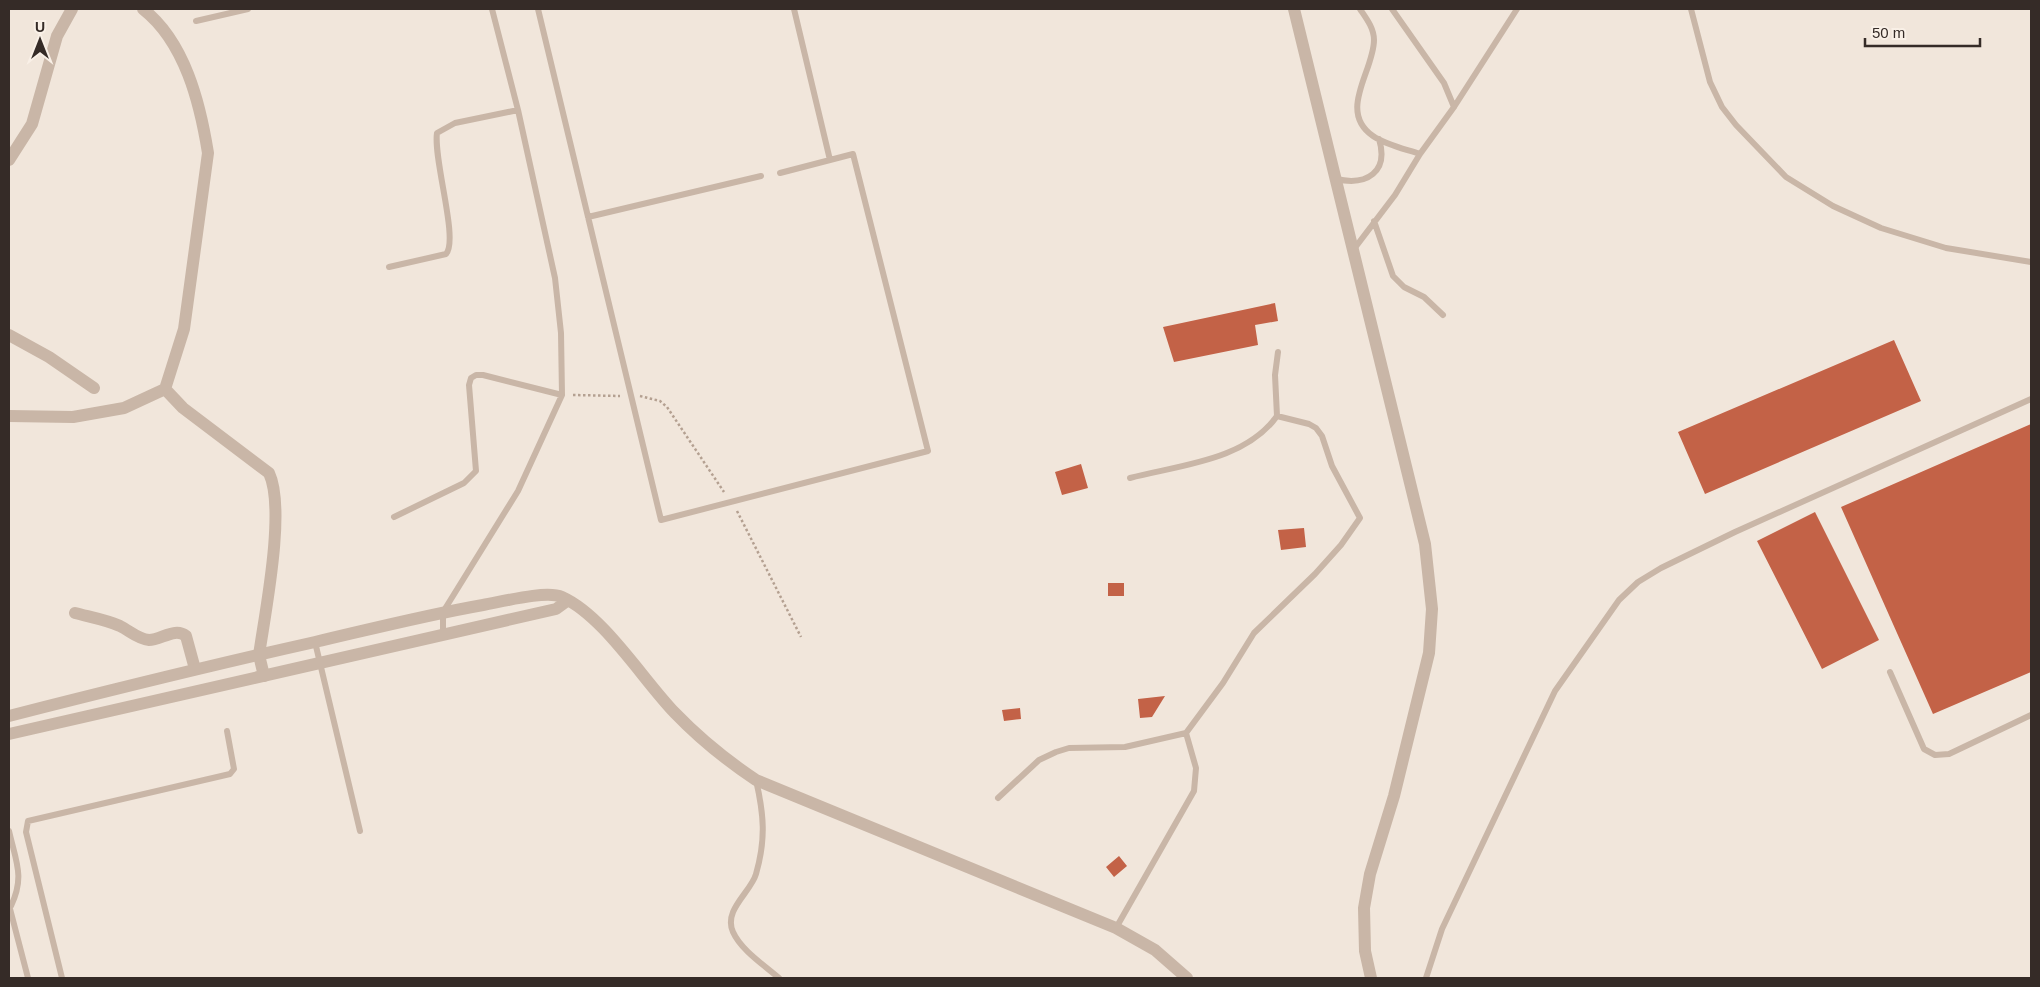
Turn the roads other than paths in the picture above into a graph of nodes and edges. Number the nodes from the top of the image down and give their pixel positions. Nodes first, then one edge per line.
1 (72, 9) edge
2 (143, 9) edge
3 (248, 9) edge
4 (492, 9) edge
5 (538, 9) edge
6 (794, 9) edge
7 (1294, 9) edge
8 (1360, 9) edge
9 (1392, 9) edge
10 (1517, 9) edge
11 (1691, 9) edge
12 (196, 21) dead end
13 (1454, 107) junction
14 (518, 110) junction
15 (1379, 139) junction
16 (1420, 154) junction
17 (9, 160) edge
18 (830, 160) junction
19 (780, 173) dead end
20 (760, 176) dead end
21 (1335, 179) junction
22 (588, 217) junction
23 (1374, 221) junction
24 (1353, 250) junction
25 (2031, 262) edge
26 (389, 267) dead end
27 (1443, 315) dead end
28 (9, 335) edge
29 (1278, 352) dead end
30 (94, 388) dead end
31 (165, 389) junction
32 (562, 394) junction
33 (2031, 399) edge
34 (9, 416) edge
35 (1278, 416) junction
36 (1130, 478) dead end
37 (394, 517) dead end
38 (567, 601) junction
39 (443, 612) junction
40 (75, 613) dead end
41 (443, 633) junction
42 (315, 642) junction
43 (259, 655) junction
44 (321, 664) junction
45 (195, 669) junction
46 (1890, 672) dead end
47 (264, 676) junction
48 (2031, 715) edge
49 (9, 716) edge
50 (228, 731) dead end
51 (1186, 733) junction
52 (9, 734) edge
53 (756, 780) junction
54 (998, 798) dead end
55 (360, 831) dead end
56 (9, 832) edge
57 (10, 905) edge
58 (1116, 928) junction
59 (28, 978) edge
60 (62, 978) edge
61 (779, 978) edge
62 (1188, 978) edge
63 (1371, 978) edge
64 (1426, 978) edge

1 - 17 street
2 - 31 street
3 - 12 lane
4 - 14 lane
5 - 22 lane
6 - 18 lane
7 - 21 street
8 - 15 lane
9 - 13 lane
10 - 13 lane
11 - 25 lane
13 - 16 lane
14 - 26 lane
14 - 32 lane
15 - 16 lane
15 - 21 lane
16 - 23 lane
18 - 19 lane
18 - 22 lane
20 - 22 lane
21 - 24 street
23 - 24 lane
23 - 27 lane
24 - 63 street
28 - 30 street
29 - 35 lane
31 - 34 street
31 - 43 street
32 - 37 lane
32 - 39 lane
33 - 64 lane
35 - 36 lane
35 - 51 lane
38 - 39 street
38 - 41 street
38 - 53 street
39 - 41 lane
39 - 42 street
40 - 45 street
41 - 44 street
42 - 43 street
42 - 44 lane
43 - 45 street
43 - 47 street
44 - 47 street
44 - 55 lane
45 - 49 street
46 - 48 lane
47 - 52 street
50 - 60 lane
51 - 54 lane
51 - 58 lane
53 - 58 street
53 - 61 lane
56 - 57 lane
57 - 59 lane
58 - 62 street

